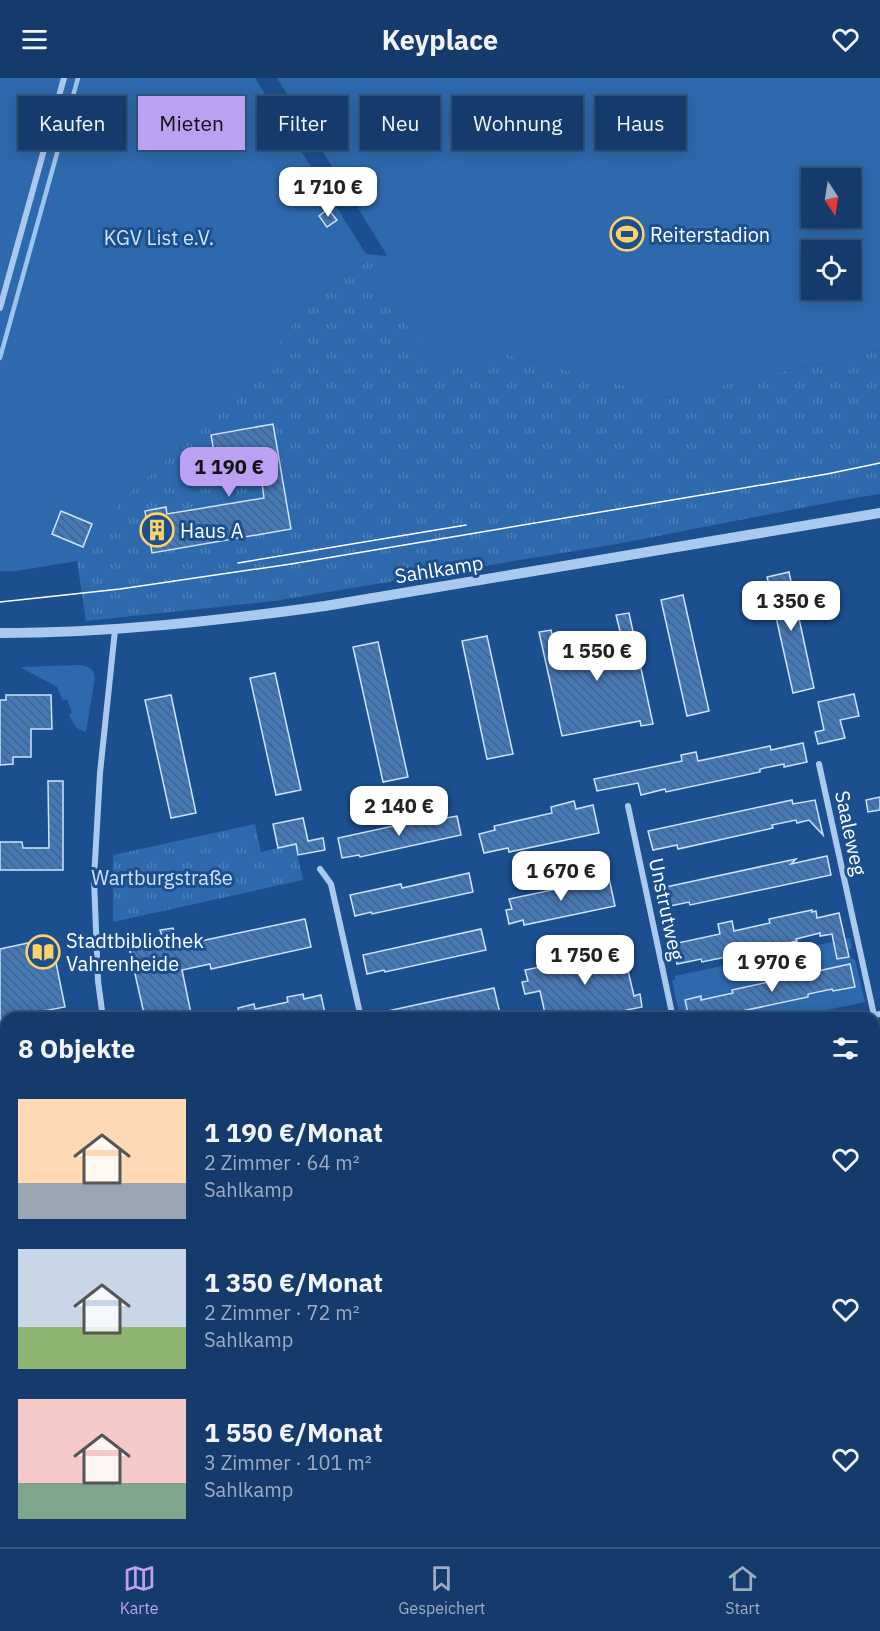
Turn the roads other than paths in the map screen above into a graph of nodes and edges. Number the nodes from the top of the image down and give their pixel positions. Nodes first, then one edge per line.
1 (64, 78) edge
2 (0, 308) edge
3 (880, 513) edge
4 (115, 630) junction
5 (0, 633) edge
6 (819, 764) dead end
7 (628, 806) dead end
8 (320, 869) dead end
9 (102, 1012) edge
10 (360, 1012) edge
11 (672, 1012) edge
12 (876, 1012) edge

1 - 2 street
3 - 4 street, Sahlkamp
4 - 5 street, Sahlkamp
4 - 9 street
6 - 12 street, Saaleweg
7 - 11 street, Unstrutweg
8 - 10 street

